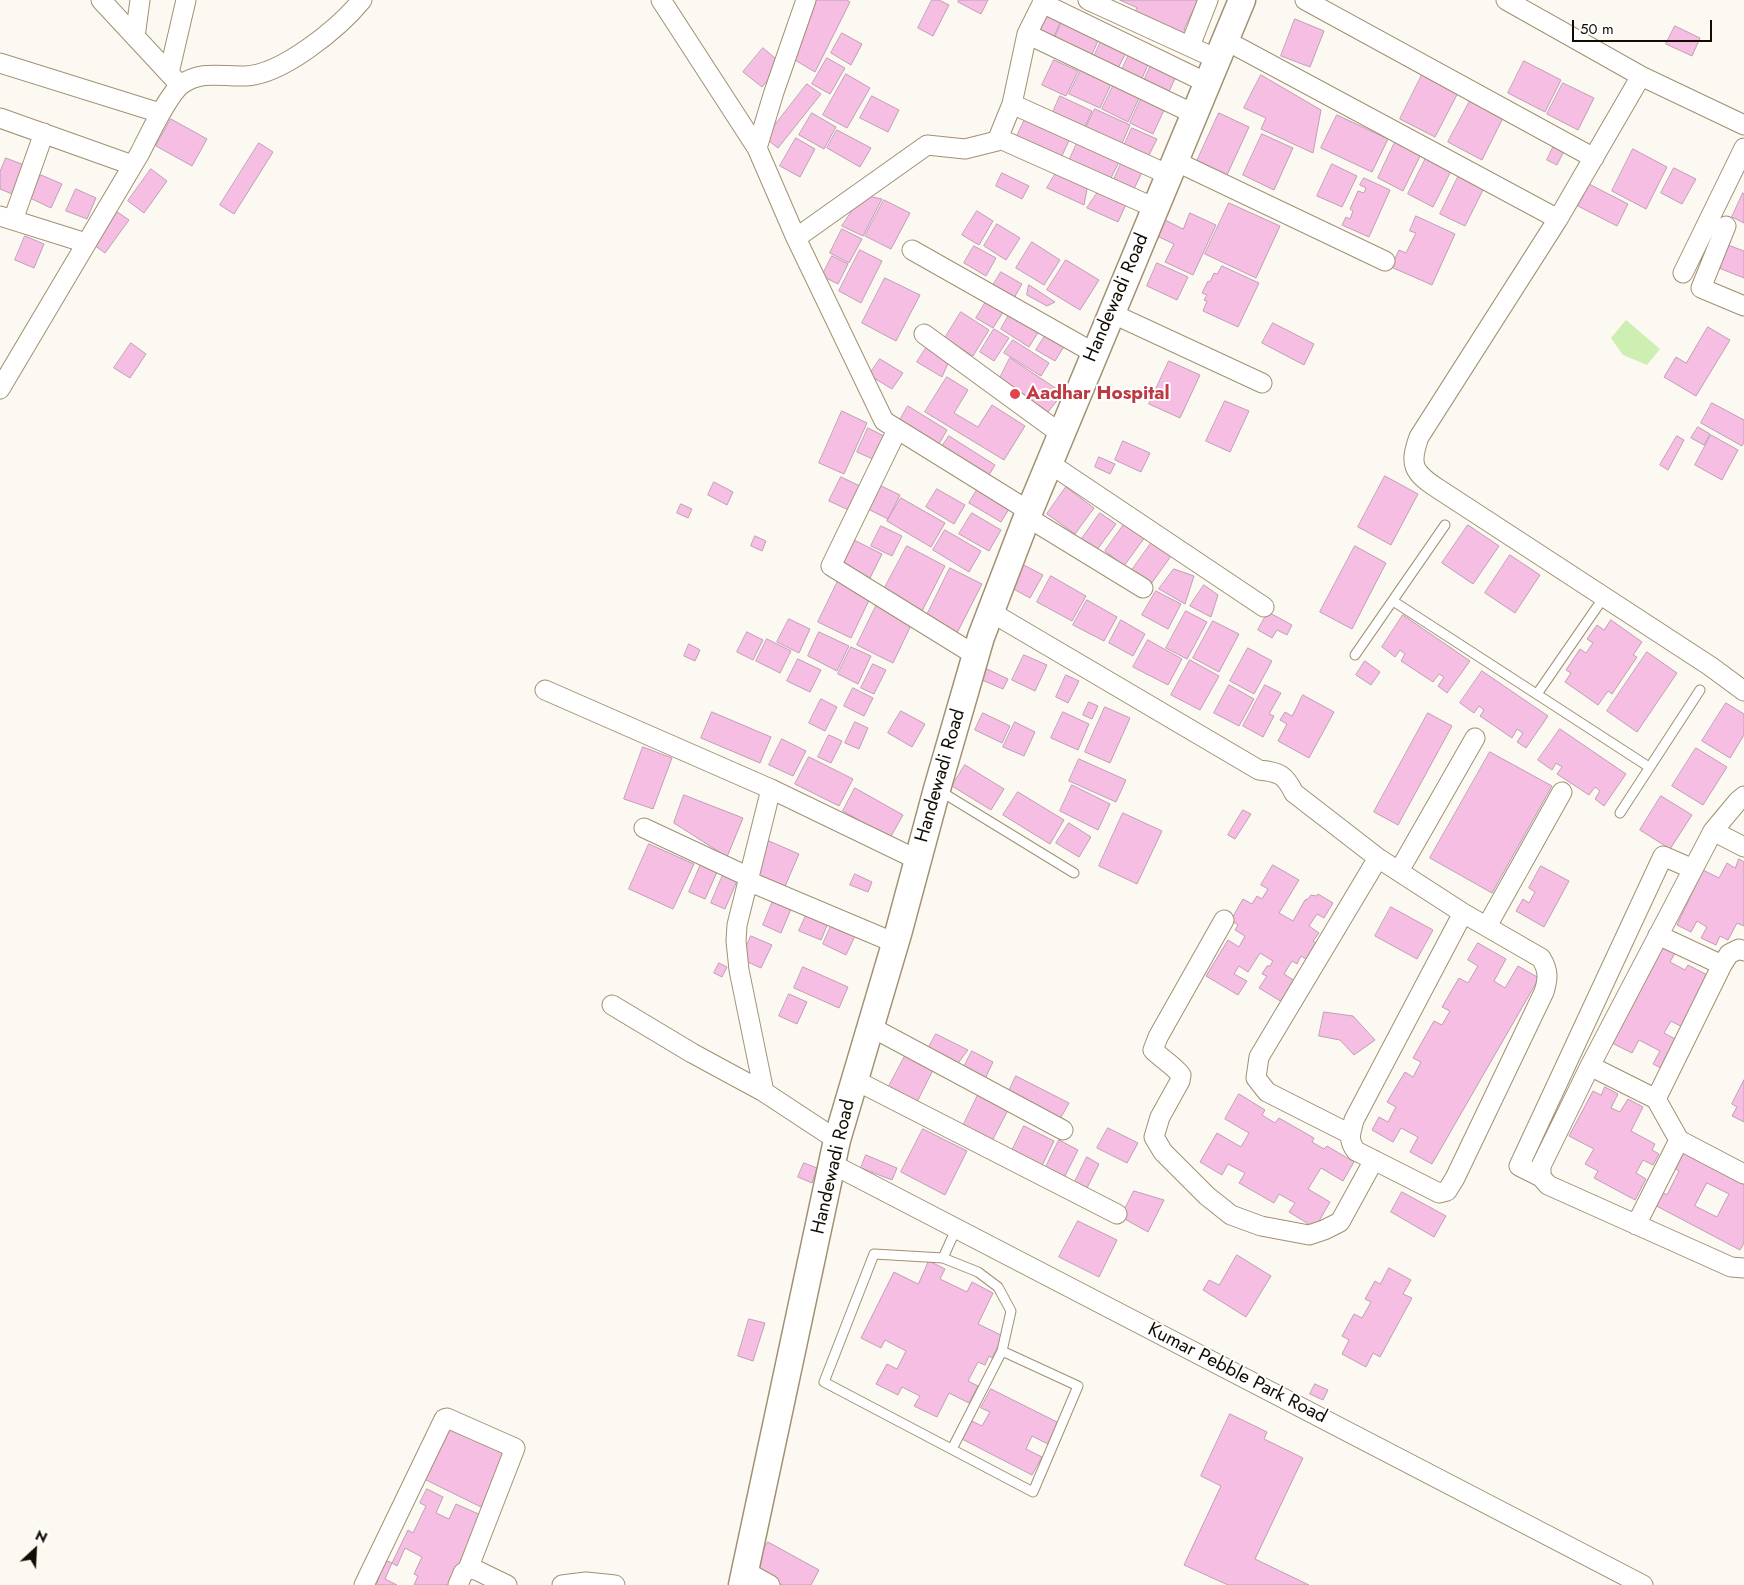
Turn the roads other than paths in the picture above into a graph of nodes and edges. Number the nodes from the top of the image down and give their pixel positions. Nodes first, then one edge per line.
1 (101, 0) edge
2 (140, 0) edge
3 (186, 0) edge
4 (362, 0) edge
5 (661, 0) edge
6 (806, 0) edge
7 (1088, 0) edge
8 (1305, 0) edge
9 (1506, 0) edge
10 (1043, 2) edge
11 (1206, 3) edge
12 (1229, 30) edge
13 (1027, 34) junction
14 (135, 36) junction
15 (1190, 46) junction
16 (0, 63) edge
17 (1641, 76) junction
18 (174, 79) junction
19 (1207, 83) junction
20 (1012, 104) junction
21 (160, 113) junction
22 (1194, 114) junction
23 (0, 118) edge
24 (1744, 125) edge
25 (44, 133) junction
26 (998, 138) junction
27 (757, 148) junction
28 (1744, 148) edge
29 (1594, 158) junction
30 (132, 165) junction
31 (1172, 168) junction
32 (1155, 208) junction
33 (6, 218) edge
34 (1558, 219) junction
35 (1726, 226) dead end
36 (796, 238) junction
37 (86, 242) junction
38 (912, 250) dead end
39 (1385, 261) dead end
40 (1683, 272) dead end
41 (1744, 306) edge
42 (1111, 314) junction
43 (924, 334) dead end
44 (1094, 354) junction
45 (1262, 383) dead end
46 (0, 388) edge
47 (897, 430) junction
48 (1061, 434) junction
49 (1049, 463) junction
50 (1028, 514) junction
51 (1445, 525) dead end
52 (1143, 588) dead end
53 (1604, 597) junction
54 (1394, 601) junction
55 (1264, 607) dead end
56 (989, 611) junction
57 (975, 655) junction
58 (1355, 655) dead end
59 (546, 690) dead end
60 (1700, 690) dead end
61 (1744, 690) edge
62 (1538, 694) junction
63 (1475, 738) dead end
64 (1649, 767) junction
65 (771, 789) junction
66 (937, 789) junction
67 (1562, 792) dead end
68 (1744, 796) edge
69 (1620, 813) dead end
70 (644, 828) dead end
71 (1712, 831) junction
72 (1744, 847) edge
73 (1378, 858) junction
74 (918, 860) junction
75 (1693, 869) junction
76 (1399, 871) junction
77 (1074, 873) dead end
78 (748, 879) junction
79 (1463, 912) junction
80 (1224, 920) dead end
81 (1487, 926) junction
82 (1658, 935) junction
83 (895, 943) junction
84 (1744, 951) edge
85 (1722, 964) junction
86 (612, 1004) dead end
87 (870, 1027) junction
88 (1590, 1066) junction
89 (855, 1080) junction
90 (764, 1092) junction
91 (1656, 1099) junction
92 (1063, 1130) dead end
93 (1350, 1134) junction
94 (1679, 1140) junction
95 (835, 1152) junction
96 (1374, 1160) junction
97 (1744, 1174) edge
98 (1542, 1177) junction
99 (1117, 1214) dead end
100 (1636, 1225) junction
101 (956, 1229) junction
102 (943, 1258) junction
103 (1744, 1268) edge
104 (1002, 1351) junction
105 (952, 1449) junction
106 (468, 1569) junction
107 (743, 1578) edge
108 (364, 1585) edge
109 (458, 1585) edge
110 (506, 1585) edge
111 (562, 1585) edge
112 (616, 1585) edge
113 (770, 1585) edge
114 (1643, 1585) edge

1 - 14 street
2 - 14 street
3 - 18 street
4 - 18 street
5 - 27 street
6 - 27 street
7 - 15 street
8 - 29 street
9 - 17 street
10 - 13 street
10 - 19 street
11 - 12 street
11 - 15 street
12 - 15 street
12 - 19 main road, Handewadi Road
12 - 34 street
13 - 20 street
13 - 22 street
14 - 18 street
16 - 21 street
17 - 24 street
17 - 29 street
18 - 21 street
19 - 22 main road, Handewadi Road
20 - 26 street
20 - 31 street
21 - 30 street
22 - 31 main road, Handewadi Road
23 - 25 street
25 - 30 street
25 - 33 street
26 - 32 street
26 - 36 street
27 - 36 street
28 - 40 street
29 - 34 street
30 - 37 street
31 - 32 main road, Handewadi Road
31 - 39 street
32 - 42 main road, Handewadi Road
33 - 37 street
34 - 53 street
35 - 41 street
36 - 47 street
37 - 46 street
38 - 44 street
42 - 44 main road, Handewadi Road
42 - 45 street
43 - 48 street
44 - 48 main road, Handewadi Road
47 - 50 street
47 - 57 street
48 - 49 main road, Handewadi Road
49 - 50 main road, Handewadi Road
49 - 55 street
50 - 52 street
50 - 56 main road, Handewadi Road
51 - 54 lane
53 - 61 street
53 - 62 lane
54 - 58 lane
54 - 62 lane
56 - 57 main road, Handewadi Road
56 - 73 street
57 - 66 main road, Handewadi Road
59 - 65 street
60 - 64 lane
62 - 64 lane
63 - 76 street
64 - 69 lane
65 - 74 street
65 - 78 street
66 - 74 main road, Handewadi Road
66 - 77 lane
67 - 81 street
68 - 71 street
70 - 78 street
71 - 72 street
71 - 75 street
73 - 76 street
73 - 93 street
74 - 83 main road, Handewadi Road
75 - 82 street
75 - 98 street
76 - 79 street
78 - 83 street
78 - 90 street
79 - 81 street
79 - 93 street
80 - 96 street
81 - 96 street
82 - 85 street
82 - 88 street
83 - 87 main road, Handewadi Road
84 - 85 street
85 - 91 street
86 - 90 street, Kumar Pebble Park Road
87 - 89 main road, Handewadi Road
87 - 92 street
88 - 91 street
88 - 98 street
89 - 95 main road, Handewadi Road
89 - 99 street
90 - 95 street, Kumar Pebble Park Road
91 - 94 street
93 - 96 street
94 - 97 street
94 - 100 street
95 - 101 street, Kumar Pebble Park Road
95 - 107 main road, Handewadi Road
98 - 100 street
100 - 103 street
101 - 102 lane
101 - 114 street, Kumar Pebble Park Road
102 - 104 lane
102 - 105 lane
104 - 105 lane
104 - 105 lane
106 - 108 street
106 - 109 street
106 - 110 street
107 - 113 street
111 - 112 street

